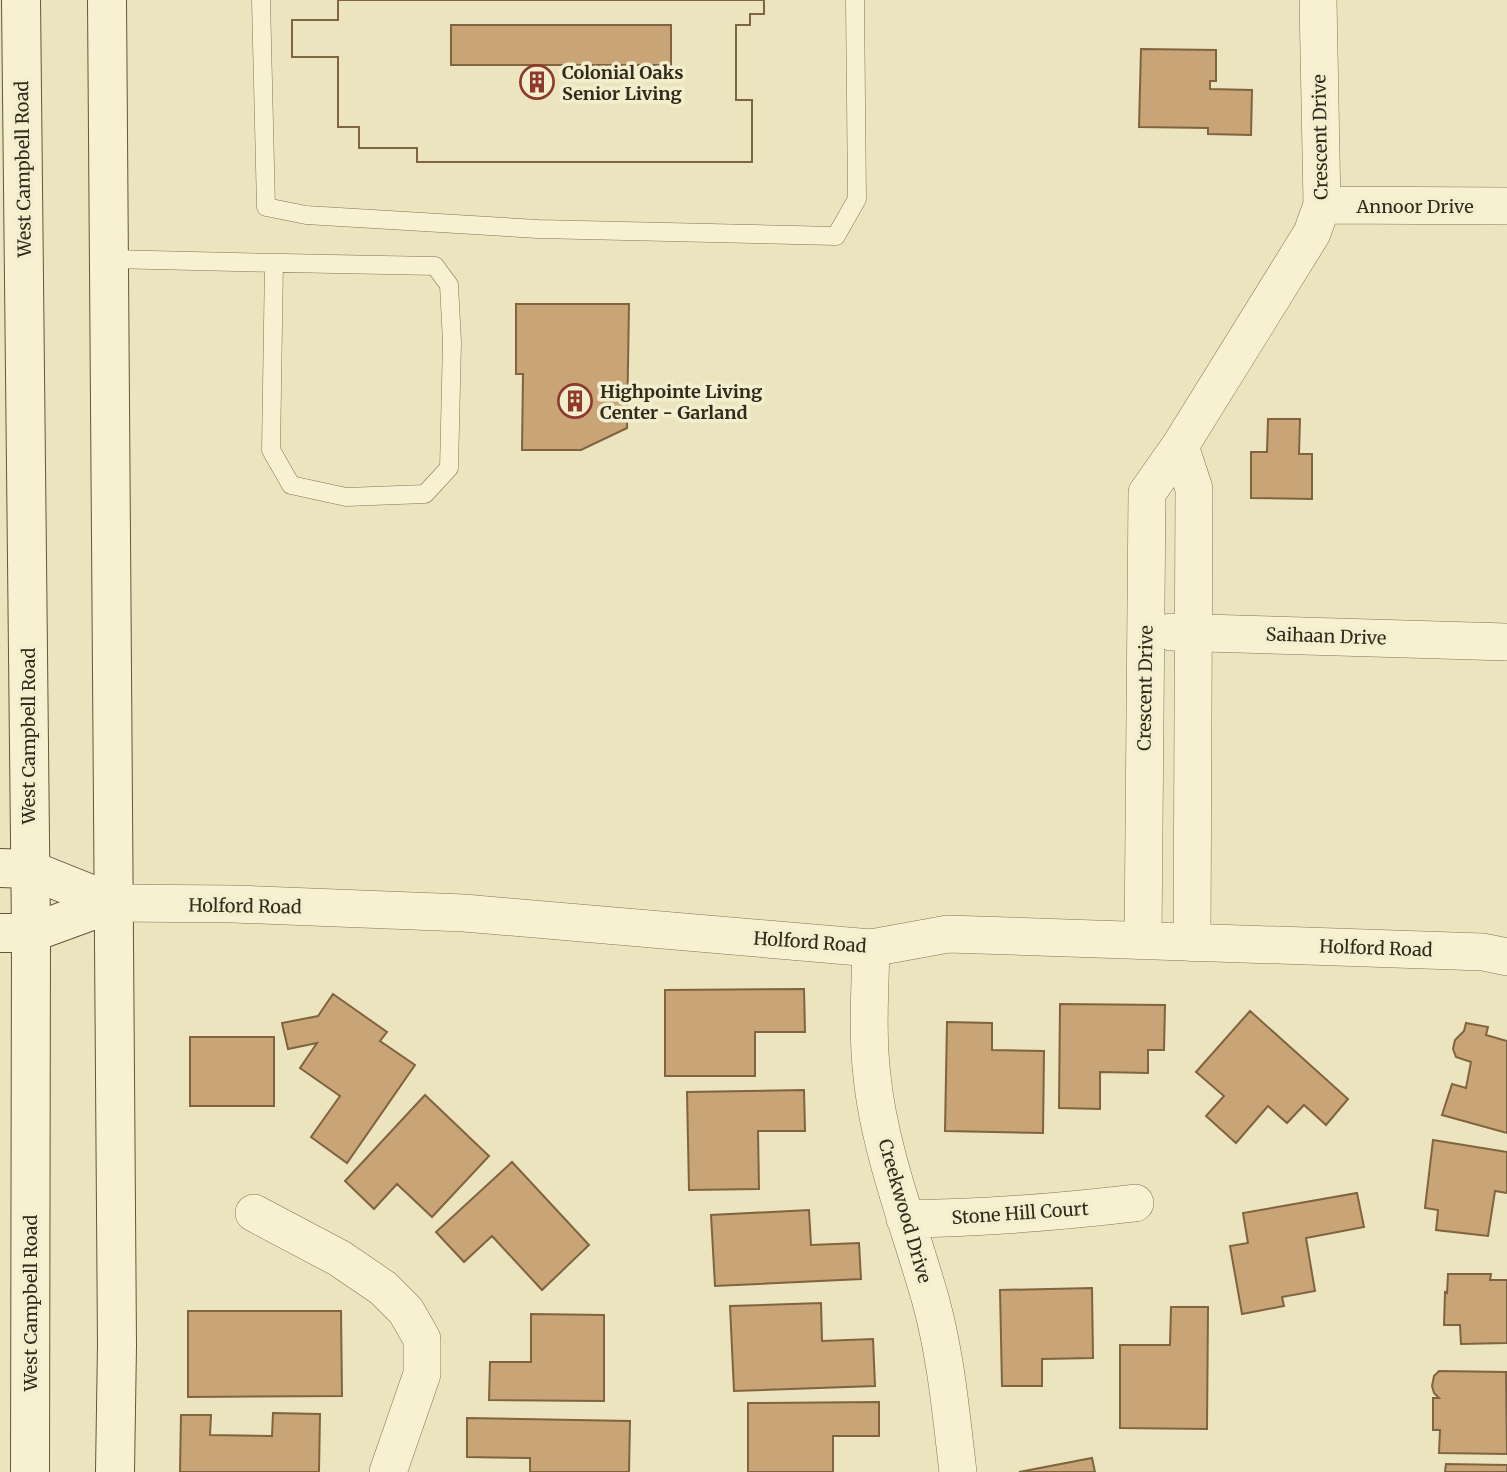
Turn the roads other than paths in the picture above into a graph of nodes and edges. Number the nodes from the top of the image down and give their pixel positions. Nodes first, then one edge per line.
1 (21, 0) edge
2 (107, 0) edge
3 (261, 0) edge
4 (855, 0) edge
5 (1318, 0) edge
6 (1322, 205) junction
7 (1507, 206) edge
8 (110, 260) junction
9 (274, 263) junction
10 (1180, 446) junction
11 (1145, 632) junction
12 (1193, 632) junction
13 (1507, 642) edge
14 (14, 868) edge
15 (113, 903) junction
16 (15, 933) edge
17 (1143, 941) junction
18 (1192, 943) junction
19 (871, 947) junction
20 (1507, 957) edge
21 (1135, 1203) dead end
22 (254, 1213) dead end
23 (905, 1219) junction
24 (30, 1472) edge
25 (115, 1472) edge
26 (388, 1472) edge
27 (958, 1472) edge

1 - 14 main road, West Campbell Road
2 - 8 main road
3 - 4 lane
5 - 6 street, Crescent Drive
6 - 7 street, Annoor Drive
6 - 10 street, Crescent Drive
8 - 9 lane
8 - 15 main road
9 - 9 lane
10 - 11 street, Crescent Drive
10 - 12 street
11 - 12 street, Saihaan Drive
11 - 17 street, Crescent Drive
12 - 13 street, Saihaan Drive
12 - 18 street
14 - 15 main road, Holford Road
14 - 16 main road, West Campbell Road
15 - 16 main road, Holford Road
15 - 19 street, Holford Road
15 - 25 main road
16 - 24 main road, West Campbell Road
17 - 18 street, Holford Road
17 - 19 street, Holford Road
18 - 20 street, Holford Road
19 - 23 street, Creekwood Drive
21 - 23 street, Stone Hill Court
22 - 26 street
23 - 27 street, Creekwood Drive

